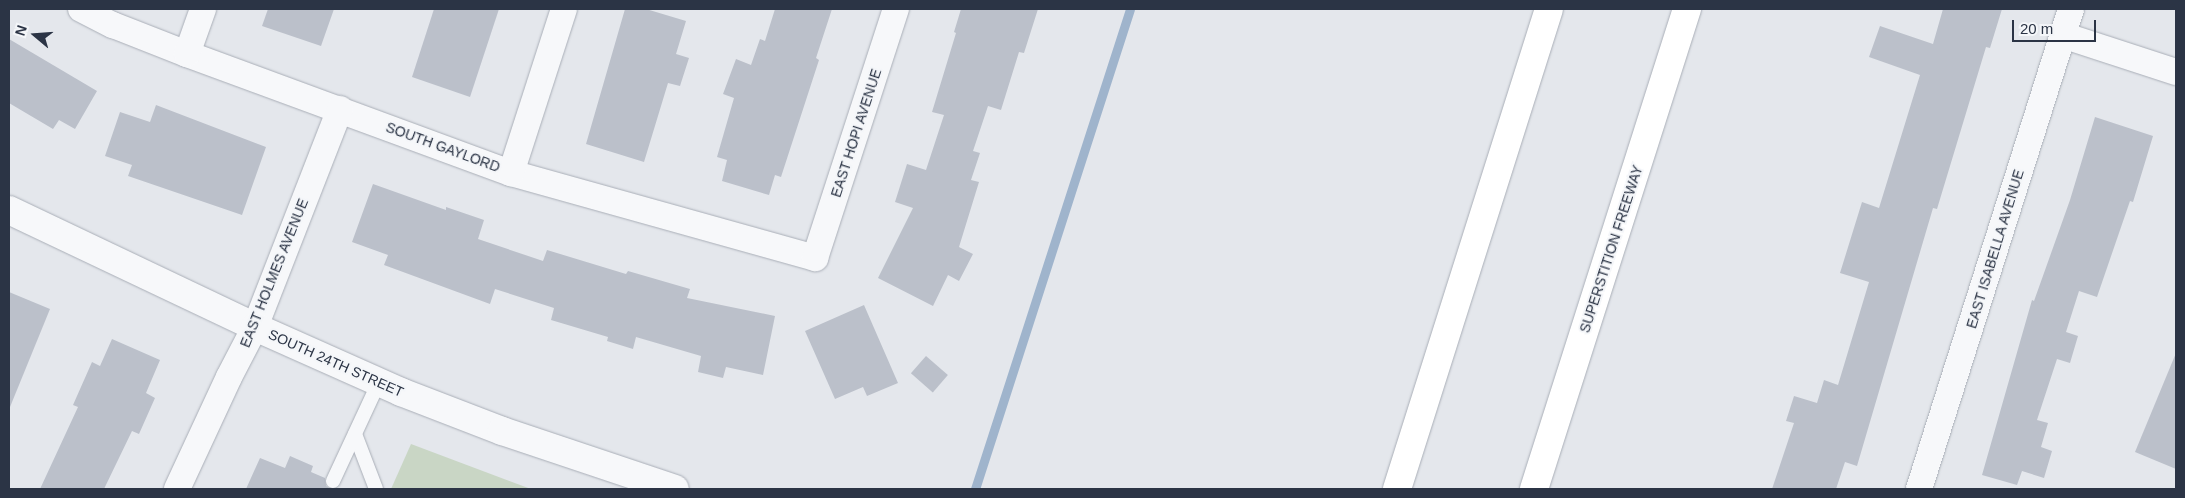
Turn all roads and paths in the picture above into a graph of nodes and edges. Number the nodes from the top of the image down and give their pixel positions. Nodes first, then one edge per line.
1 (81, 9) edge
2 (203, 9) edge
3 (564, 9) edge
4 (896, 9) edge
5 (1549, 9) edge
6 (1687, 9) edge
7 (2071, 9) edge
8 (2062, 35) junction
9 (187, 54) junction
10 (2176, 72) edge
11 (340, 109) junction
12 (511, 173) junction
13 (9, 210) edge
14 (815, 258) joint
15 (255, 326) junction
16 (379, 382) junction
17 (355, 434) junction
18 (333, 481) dead end
19 (178, 489) edge
20 (376, 489) edge
21 (675, 489) edge
22 (1397, 489) edge
23 (1534, 489) edge
24 (1919, 489) edge

1 - 9 street, SOUTH GAYLORD
2 - 9 street
3 - 12 street
4 - 14 street, EAST HOPI AVENUE
5 - 22 highway
6 - 23 highway, SUPERSTITION FREEWAY
7 - 8 street, EAST ISABELLA AVENUE
8 - 10 street
8 - 24 street, EAST ISABELLA AVENUE
9 - 11 street, SOUTH GAYLORD
11 - 12 street, SOUTH GAYLORD
11 - 15 street, EAST HOLMES AVENUE
12 - 14 street, SOUTH GAYLORD
13 - 15 street, SOUTH 24TH STREET
15 - 16 street, SOUTH 24TH STREET
15 - 19 street, EAST HOLMES AVENUE
16 - 17 lane
16 - 21 street, SOUTH 24TH STREET
17 - 18 lane
17 - 20 lane

